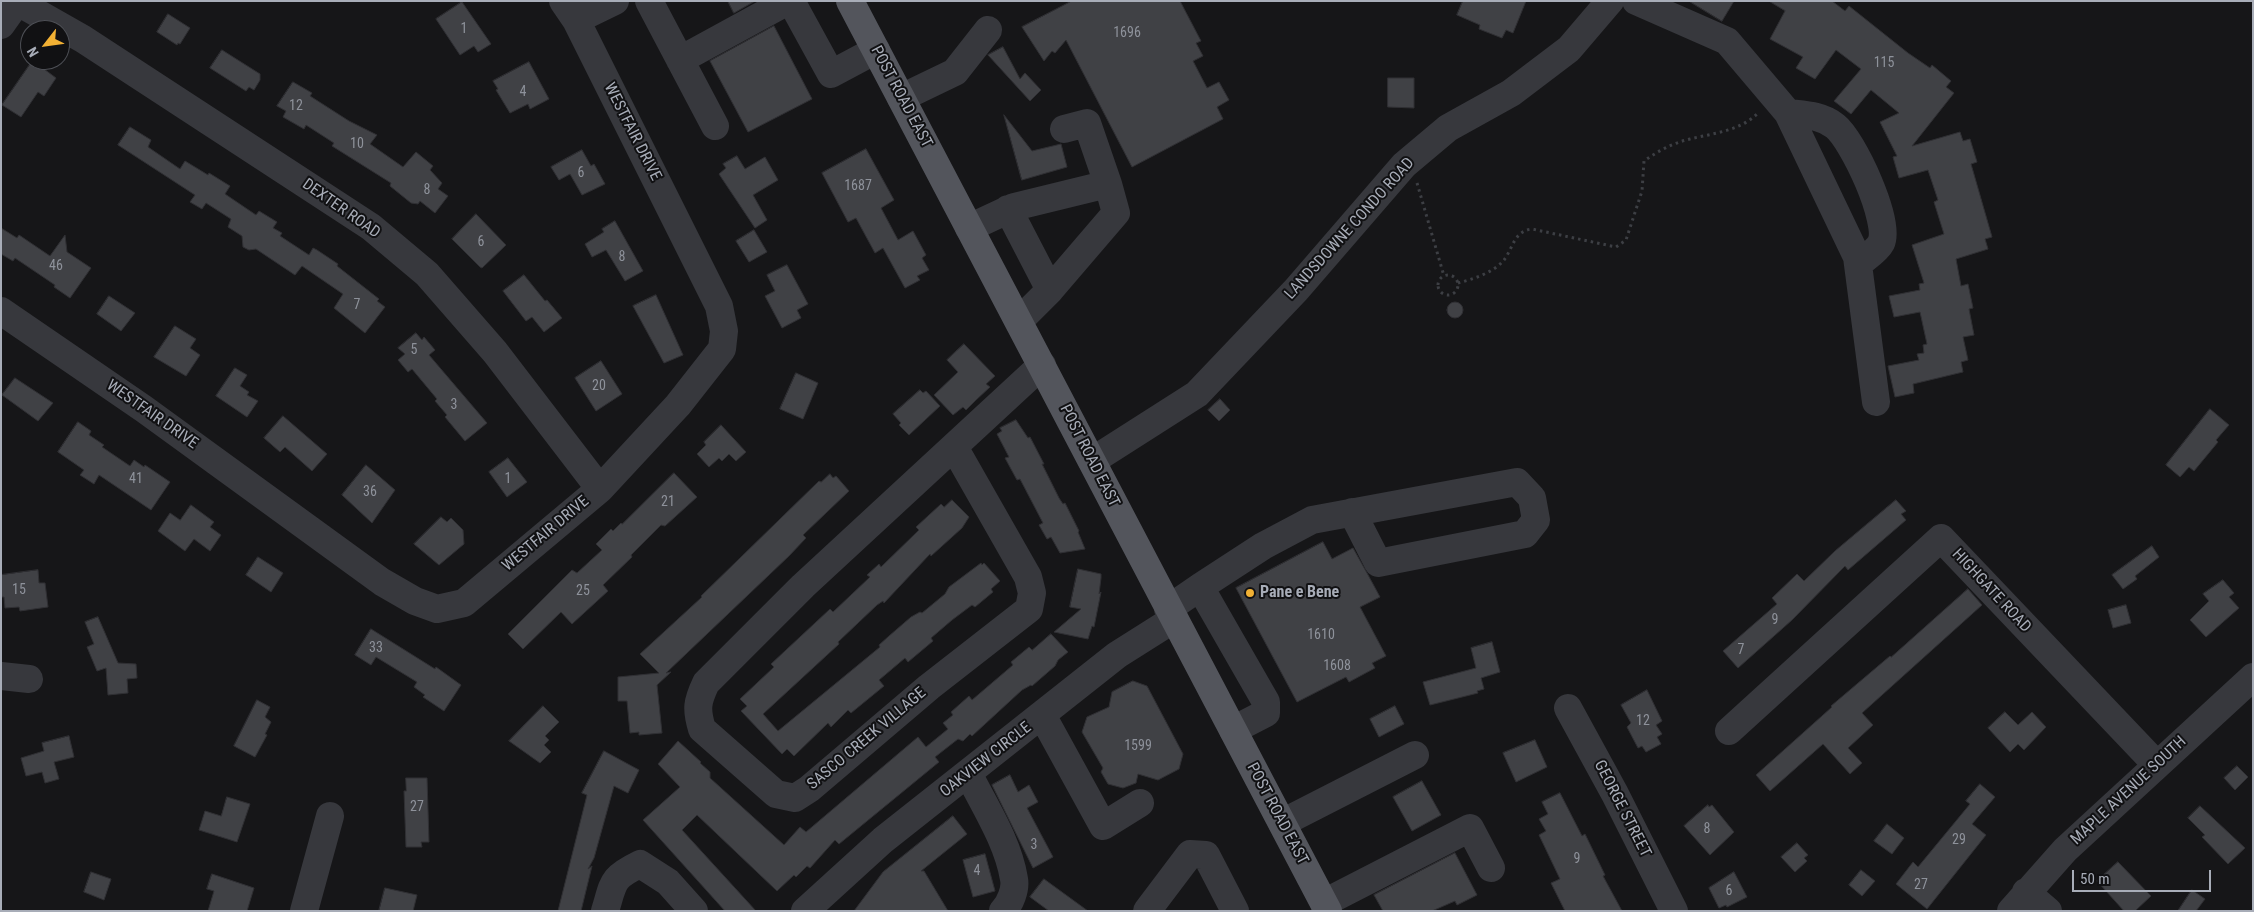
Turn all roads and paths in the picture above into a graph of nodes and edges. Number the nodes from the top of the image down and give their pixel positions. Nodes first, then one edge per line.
1 (615, 1) edge
2 (649, 1) edge
3 (789, 1) edge
4 (850, 1) edge
5 (1610, 1) edge
6 (1636, 1) edge
7 (18, 2) edge
8 (570, 11) edge
9 (1, 26) edge
10 (988, 30) dead end
11 (876, 50) junction
12 (680, 60) junction
13 (902, 98) junction
14 (1781, 105) junction
15 (715, 126) dead end
16 (1064, 129) dead end
17 (1404, 165) junction
18 (1108, 184) junction
19 (1008, 209) junction
20 (969, 228) junction
21 (1858, 264) junction
22 (1444, 276) junction
23 (1458, 283) junction
24 (1050, 290) junction
25 (1, 311) edge
26 (1019, 321) junction
27 (1042, 365) junction
28 (1876, 402) dead end
29 (954, 446) junction
30 (1092, 462) junction
31 (600, 489) junction
32 (1352, 512) junction
33 (1200, 587) junction
34 (1171, 614) junction
35 (1, 676) edge
36 (2253, 677) edge
37 (29, 679) dead end
38 (1568, 708) dead end
39 (1042, 715) junction
40 (1233, 730) junction
41 (1729, 731) dead end
42 (1415, 755) dead end
43 (2156, 765) junction
44 (968, 773) junction
45 (1140, 802) dead end
46 (330, 816) dead end
47 (1282, 824) junction
48 (1492, 868) dead end
49 (2018, 901) edge
50 (1326, 907) edge
51 (304, 911) edge
52 (604, 911) edge
53 (694, 911) edge
54 (805, 911) edge
55 (1003, 911) edge
56 (1147, 911) edge
57 (1235, 911) edge
58 (1674, 911) edge
59 (2048, 911) edge

1 - 8 street, WESTFAIR DRIVE
2 - 12 street
3 - 11 street
3 - 12 street
4 - 11 main road, POST ROAD EAST
5 - 17 street, LANDSDOWNE CONDO ROAD
6 - 14 street
7 - 9 street
7 - 31 street, DEXTER ROAD
8 - 31 street, WESTFAIR DRIVE
10 - 13 street
11 - 13 main road, POST ROAD EAST
12 - 15 street
13 - 20 main road, POST ROAD EAST
14 - 21 street
14 - 21 street
14 - 23 path
16 - 18 street
17 - 22 path
17 - 30 street, LANDSDOWNE CONDO ROAD
18 - 19 street
18 - 24 street
19 - 20 street
19 - 24 street
20 - 26 main road, POST ROAD EAST
21 - 28 street
22 - 23 path
22 - 23 path
24 - 26 street
25 - 31 street, WESTFAIR DRIVE
26 - 27 main road, POST ROAD EAST
27 - 29 street, SASCO CREEK VILLAGE
27 - 30 main road, POST ROAD EAST
29 - 29 street, SASCO CREEK VILLAGE
30 - 34 main road, POST ROAD EAST
32 - 32 street, OAKVIEW CIRCLE
32 - 33 street, OAKVIEW CIRCLE
33 - 34 street, OAKVIEW CIRCLE
33 - 40 street
34 - 39 street, OAKVIEW CIRCLE
34 - 40 main road, POST ROAD EAST
35 - 37 street
36 - 43 street, MAPLE AVENUE SOUTH
38 - 58 street, GEORGE STREET
39 - 44 street, OAKVIEW CIRCLE
39 - 45 street
40 - 47 main road, POST ROAD EAST
41 - 43 street, HIGHGATE ROAD
42 - 47 street
43 - 49 street, MAPLE AVENUE SOUTH
44 - 54 street, OAKVIEW CIRCLE
44 - 55 street
46 - 51 street
47 - 50 main road, POST ROAD EAST
48 - 50 street
49 - 59 street
52 - 53 street
56 - 57 street

